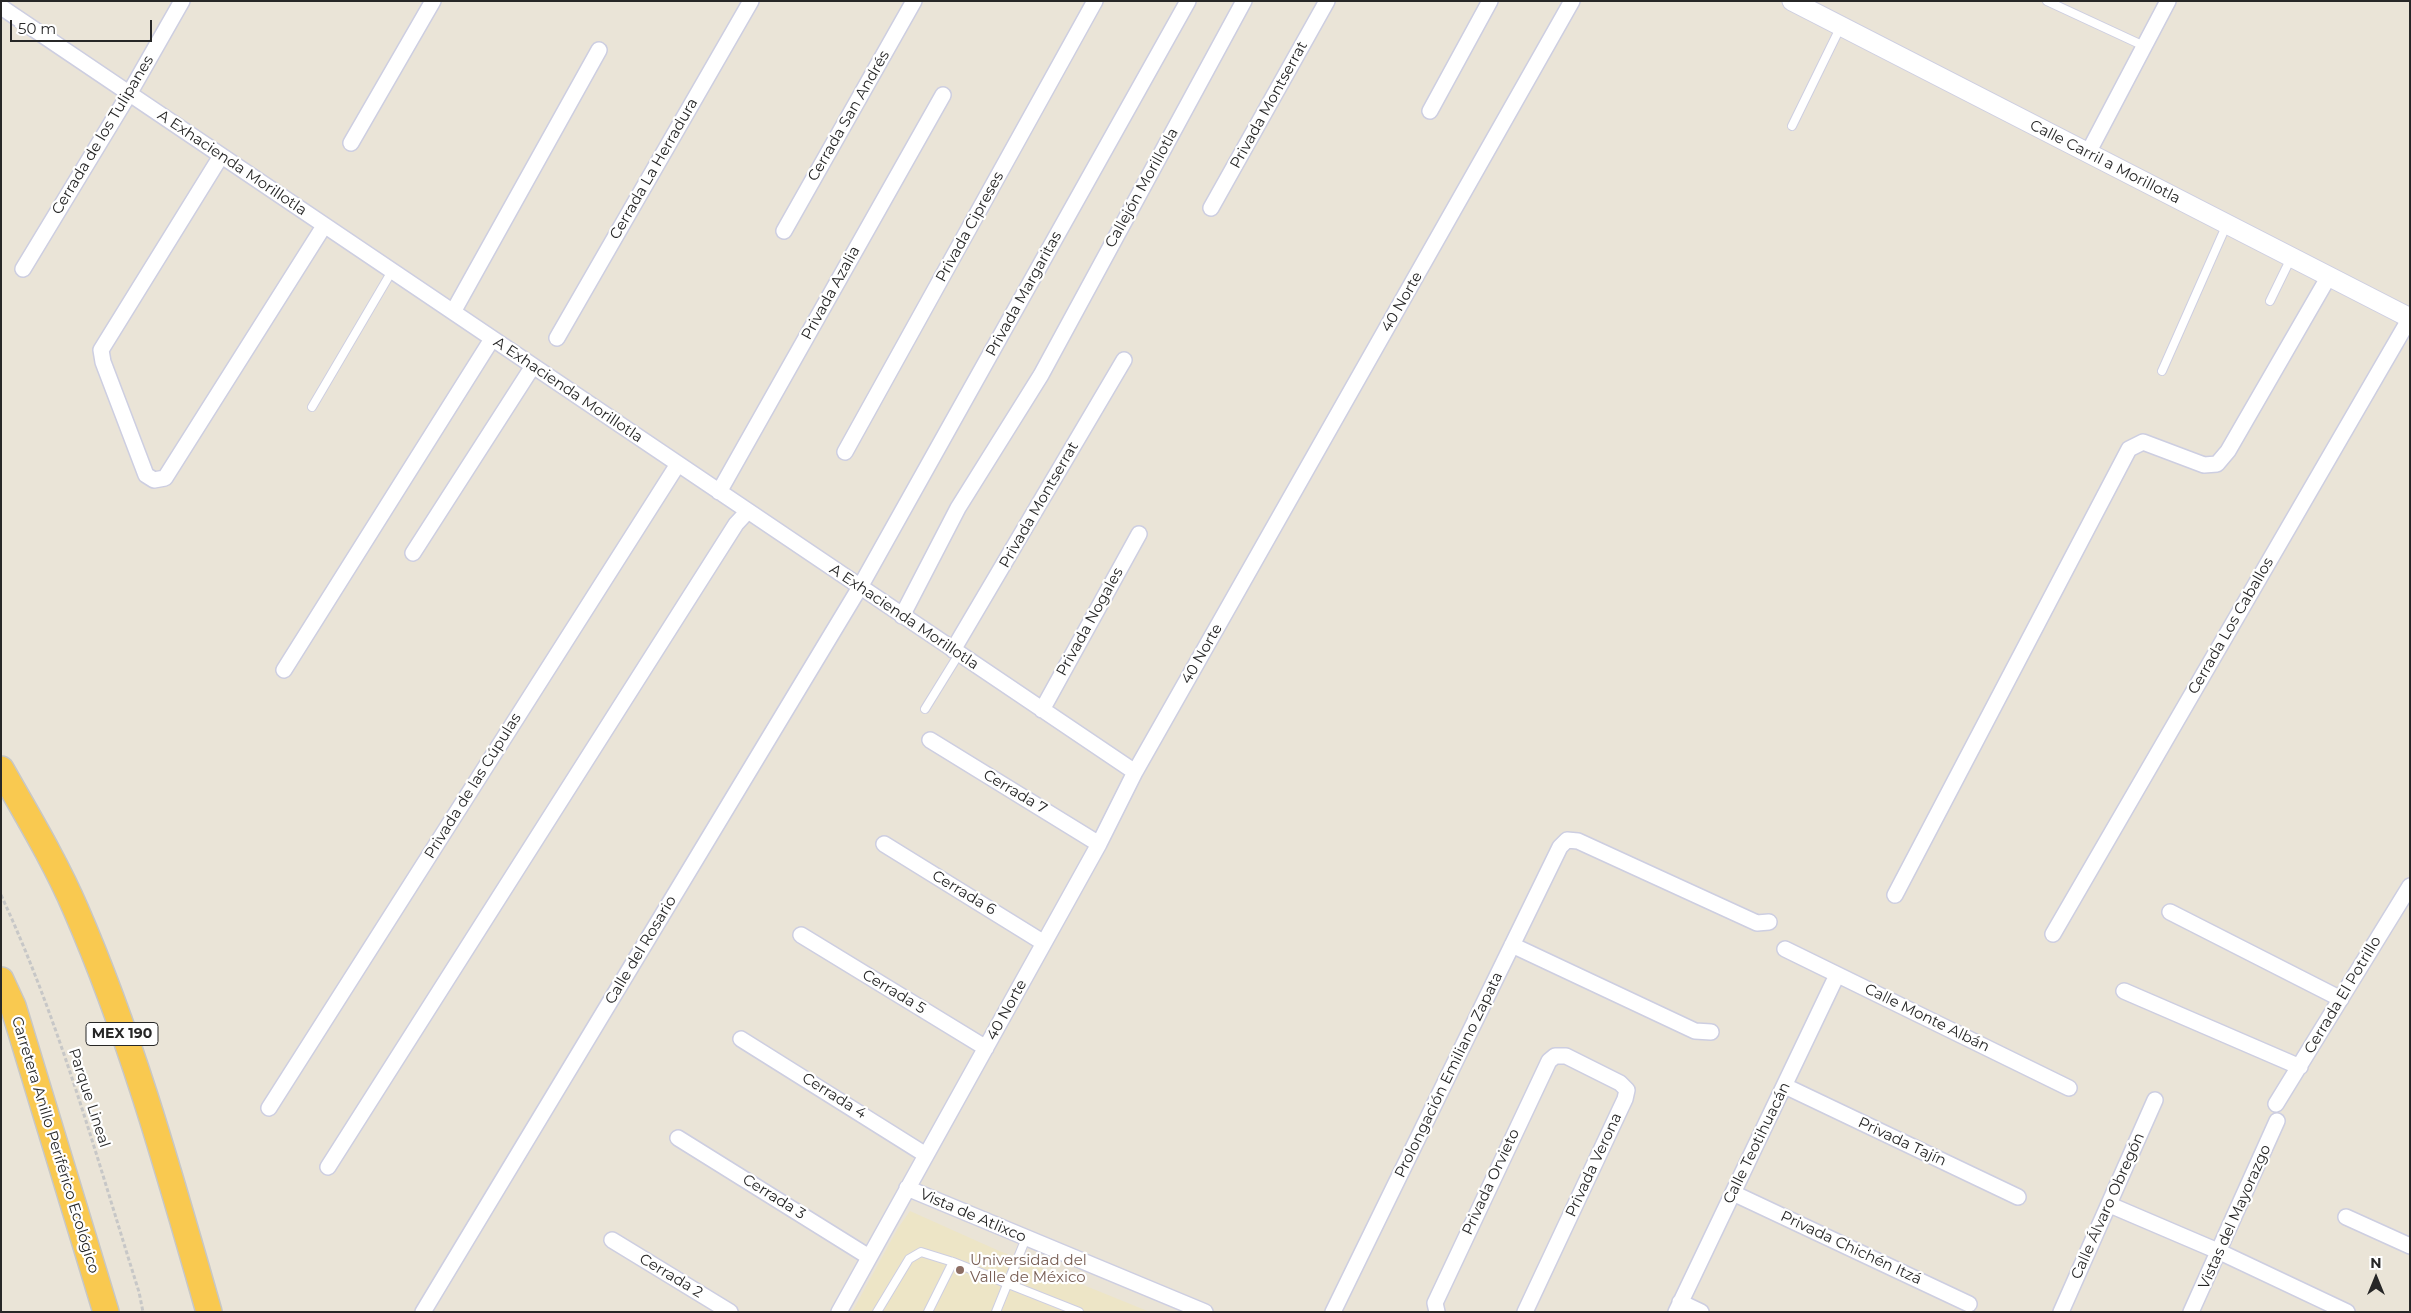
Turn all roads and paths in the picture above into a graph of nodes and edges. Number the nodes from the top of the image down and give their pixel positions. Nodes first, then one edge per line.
1 (182, 1) edge
2 (433, 1) edge
3 (751, 1) edge
4 (914, 1) edge
5 (1095, 1) edge
6 (1188, 1) edge
7 (1244, 1) edge
8 (1327, 1) edge
9 (1490, 1) edge
10 (1572, 1) edge
11 (2047, 1) edge
12 (2168, 1) edge
13 (1797, 4) edge
14 (1, 7) edge
15 (1841, 26) junction
16 (2144, 46) junction
17 (599, 50) dead end
18 (129, 94) junction
19 (943, 95) dead end
20 (1430, 111) dead end
21 (1792, 126) dead end
22 (351, 143) dead end
23 (2088, 153) junction
24 (221, 156) junction
25 (1211, 208) dead end
26 (2227, 224) junction
27 (324, 226) junction
28 (784, 231) dead end
29 (2291, 257) junction
30 (23, 268) dead end
31 (392, 271) junction
32 (2329, 276) junction
33 (2270, 301) dead end
34 (453, 312) junction
35 (2410, 318) edge
36 (557, 338) dead end
37 (492, 339) junction
38 (1124, 360) dead end
39 (532, 366) junction
40 (2162, 371) dead end
41 (312, 407) dead end
42 (845, 452) dead end
43 (678, 464) junction
44 (719, 492) junction
45 (748, 511) junction
46 (1139, 534) dead end
47 (413, 554) dead end
48 (860, 587) junction
49 (902, 616) junction
50 (956, 652) junction
51 (284, 670) dead end
52 (925, 709) dead end
53 (1042, 710) junction
54 (930, 740) dead end
55 (1, 769) edge
56 (1135, 772) junction
57 (884, 844) dead end
58 (1099, 844) junction
59 (2410, 886) edge
60 (1, 895) edge
61 (1895, 895) dead end
62 (2170, 912) dead end
63 (1769, 922) dead end
64 (2053, 934) dead end
65 (801, 935) dead end
66 (1044, 943) junction
67 (1512, 945) junction
68 (1785, 949) dead end
69 (1837, 975) junction
70 (1, 980) edge
71 (2124, 991) dead end
72 (2341, 999) junction
73 (1711, 1032) dead end
74 (741, 1039) dead end
75 (986, 1048) junction
76 (1556, 1056) joint
77 (2300, 1067) junction
78 (1785, 1086) junction
79 (2070, 1088) dead end
80 (2155, 1100) dead end
81 (2276, 1104) dead end
82 (269, 1108) dead end
83 (2277, 1121) dead end
84 (678, 1138) dead end
85 (926, 1155) junction
86 (328, 1167) dead end
87 (908, 1188) junction
88 (1733, 1193) junction
89 (2018, 1197) dead end
90 (2110, 1204) junction
91 (2346, 1217) dead end
92 (1026, 1238) junction
93 (612, 1240) dead end
94 (2410, 1246) edge
95 (2220, 1252) junction
96 (869, 1257) junction
97 (953, 1262) junction
98 (1009, 1283) junction
99 (1969, 1304) dead end
100 (1678, 1307) edge
101 (106, 1312) edge
102 (143, 1312) edge
103 (209, 1312) edge
104 (423, 1312) edge
105 (730, 1312) edge
106 (839, 1312) edge
107 (877, 1312) edge
108 (928, 1312) edge
109 (996, 1312) edge
110 (1079, 1312) edge
111 (1205, 1312) edge
112 (1333, 1312) edge
113 (1437, 1312) edge
114 (1525, 1312) edge
115 (1701, 1312) edge
116 (2061, 1312) edge
117 (2191, 1312) edge
118 (2347, 1312) edge

1 - 18 street, Cerrada de los Tulipanes
2 - 22 street
3 - 36 street, Cerrada La Herradura
4 - 28 street, Cerrada San Andrés
5 - 42 street, Privada Cipreses
6 - 48 street, Privada Margaritas
7 - 49 street, Callejón Morillotla
8 - 25 street, Privada Montserrat
9 - 20 street
10 - 56 street, 40 Norte
11 - 16 lane
12 - 16 street
13 - 15 street, Calle Carril a Morillotla
14 - 18 street, A Exhacienda Morillotla
15 - 21 lane
15 - 23 street, Calle Carril a Morillotla
16 - 23 street
17 - 34 street
18 - 24 street, A Exhacienda Morillotla
18 - 30 street, Cerrada de los Tulipanes
19 - 44 street, Privada Azalia
23 - 26 street, Calle Carril a Morillotla
24 - 27 street, A Exhacienda Morillotla
24 - 27 street
26 - 29 street, Calle Carril a Morillotla
26 - 40 lane
27 - 31 street, A Exhacienda Morillotla
29 - 32 street, Calle Carril a Morillotla
29 - 33 lane
31 - 34 street, A Exhacienda Morillotla
31 - 41 lane
32 - 35 street, Calle Carril a Morillotla
32 - 61 street
34 - 37 street, A Exhacienda Morillotla
35 - 64 street, Cerrada Los Caballos
37 - 39 street, A Exhacienda Morillotla
37 - 51 street
38 - 50 street, Privada Montserrat
39 - 43 street, A Exhacienda Morillotla
39 - 47 street
43 - 44 street, A Exhacienda Morillotla
43 - 82 street, Privada de las Cúpulas
44 - 45 street, A Exhacienda Morillotla
45 - 48 street, A Exhacienda Morillotla
45 - 86 street
46 - 53 street, Privada Nogales
48 - 49 street, A Exhacienda Morillotla
48 - 104 street, Calle del Rosario
49 - 50 street, A Exhacienda Morillotla
50 - 52 lane
50 - 53 street, A Exhacienda Morillotla
53 - 56 street, A Exhacienda Morillotla
54 - 58 street, Cerrada 7
55 - 103 highway, MEX 190
56 - 58 street, 40 Norte
57 - 66 street, Cerrada 6
58 - 66 street, 40 Norte
59 - 72 street, Cerrada El Potrillo
60 - 102 path, Parque Lineal
62 - 72 street
63 - 67 street, Prolongación Emiliano Zapata
65 - 75 street, Cerrada 5
66 - 75 street, 40 Norte
67 - 73 street
67 - 112 street, Prolongación Emiliano Zapata
68 - 69 street, Calle Monte Albán
69 - 78 street, Calle Teotihuacán
69 - 79 street, Calle Monte Albán
70 - 101 highway, Carretera Anillo Periférico Ecológico
71 - 77 street
72 - 77 street, Cerrada El Potrillo
74 - 85 street, Cerrada 4
75 - 85 street, 40 Norte
76 - 113 street, Privada Orvieto
76 - 114 street, Privada Verona
77 - 81 street, Cerrada El Potrillo
78 - 88 street, Calle Teotihuacán
78 - 89 street, Privada Tajín
80 - 90 street, Calle Álvaro Obregón
83 - 95 street, Vistas del Mayorazgo
84 - 96 street, Cerrada 3
85 - 87 street, 40 Norte
87 - 92 street, Vista de Atlixco
87 - 96 street, 40 Norte
88 - 99 street, Privada Chichén Itzá
88 - 100 street, Calle Teotihuacán
90 - 95 street
90 - 116 street, Calle Álvaro Obregón
91 - 94 street
92 - 98 lane
92 - 111 street, Vista de Atlixco
93 - 105 street, Cerrada 2
95 - 117 street, Vistas del Mayorazgo
95 - 118 street
96 - 106 street, 40 Norte
97 - 98 lane
97 - 107 lane
97 - 108 lane
98 - 109 lane
98 - 110 lane
100 - 115 street

